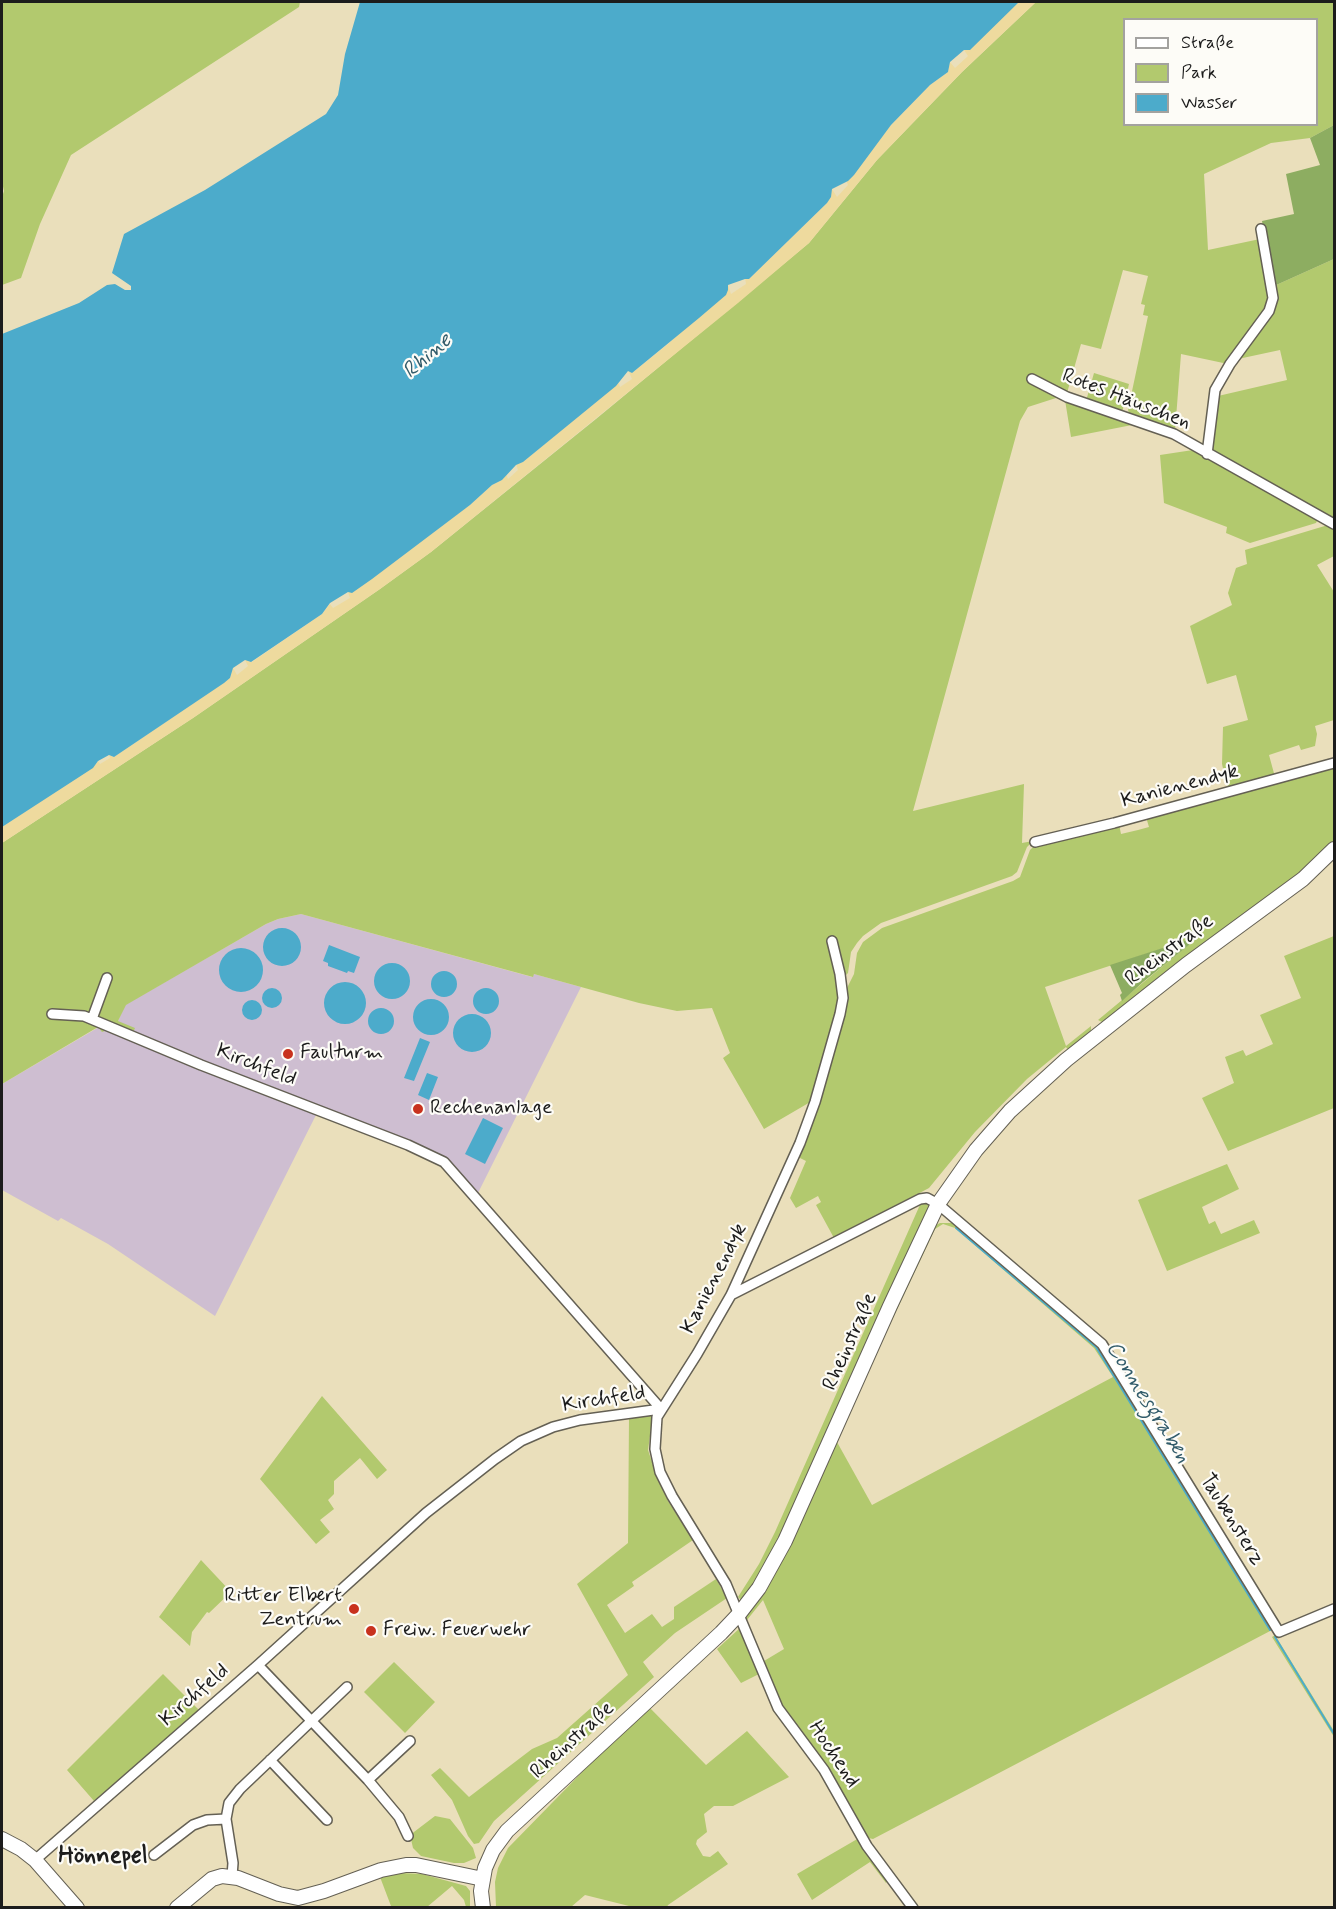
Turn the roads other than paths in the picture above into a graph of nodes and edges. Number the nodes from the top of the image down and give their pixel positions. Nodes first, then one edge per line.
1 (1261, 229) dead end
2 (1032, 379) dead end
3 (1207, 454) junction
4 (1335, 524) edge
5 (1335, 763) edge
6 (1035, 842) dead end
7 (1335, 849) edge
8 (832, 941) dead end
9 (107, 978) dead end
10 (52, 1014) dead end
11 (92, 1019) junction
12 (938, 1204) junction
13 (731, 1295) junction
14 (661, 1409) junction
15 (1335, 1609) edge
16 (739, 1614) junction
17 (258, 1665) junction
18 (347, 1687) dead end
19 (312, 1721) junction
20 (410, 1741) dead end
21 (270, 1760) junction
22 (368, 1780) junction
23 (226, 1819) junction
24 (327, 1820) dead end
25 (408, 1836) dead end
26 (2, 1839) edge
27 (154, 1855) dead end
28 (35, 1860) junction
29 (232, 1876) junction
30 (483, 1879) junction
31 (77, 1908) edge
32 (177, 1908) edge
33 (483, 1908) edge
34 (913, 1908) edge

1 - 3 street, Rotes Häuschen
2 - 3 street, Rotes Häuschen
3 - 4 street, Rotes Häuschen
5 - 6 street, Kanienendyk
7 - 12 main road, Rheinstraße
8 - 13 street, Kanienendyk
9 - 11 street
10 - 11 street, Kirchfeld
11 - 14 street, Kirchfeld
12 - 13 street
12 - 15 street, Taubensterz
12 - 16 main road, Rheinstraße
13 - 14 street, Kanienendyk
14 - 16 street, Kanienendyk
14 - 17 street, Kirchfeld
16 - 30 main road, Rheinstraße
16 - 34 street, Hochend
17 - 19 street
17 - 28 street, Kirchfeld
18 - 19 street
19 - 21 street
19 - 22 street
20 - 22 street
21 - 23 street
21 - 24 street
22 - 25 street
23 - 27 street
23 - 29 street
26 - 28 main road
28 - 31 main road
29 - 30 main road
29 - 32 main road
30 - 33 main road, Rheinstraße

